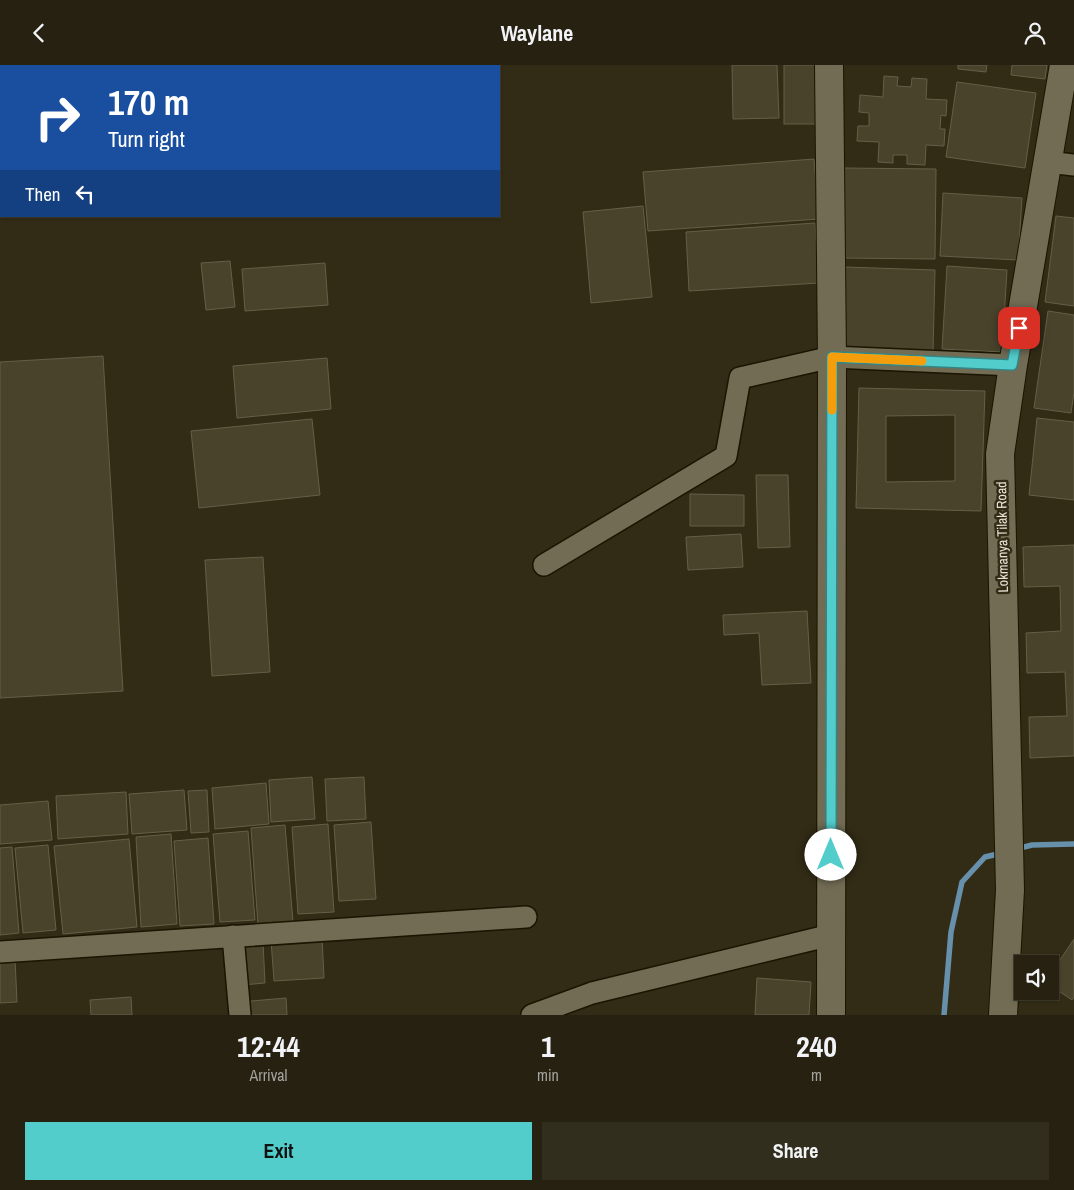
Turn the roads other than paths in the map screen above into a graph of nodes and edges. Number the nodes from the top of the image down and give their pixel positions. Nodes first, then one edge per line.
1 (829, 65) edge
2 (1064, 65) edge
3 (1048, 162) junction
4 (1074, 165) edge
5 (832, 357) junction
6 (1012, 365) junction
7 (544, 565) dead end
8 (526, 917) dead end
9 (831, 935) junction
10 (233, 936) junction
11 (0, 952) edge
12 (240, 1015) edge
13 (532, 1015) edge
14 (831, 1015) edge
15 (1003, 1015) edge

1 - 5 main road
2 - 3 main road, Lokmanya Tilak Road
3 - 4 street
3 - 6 main road, Lokmanya Tilak Road
5 - 6 street
5 - 7 street
5 - 9 main road
6 - 15 main road, Lokmanya Tilak Road
8 - 10 street
9 - 13 street
9 - 14 main road
10 - 11 street
10 - 12 street

